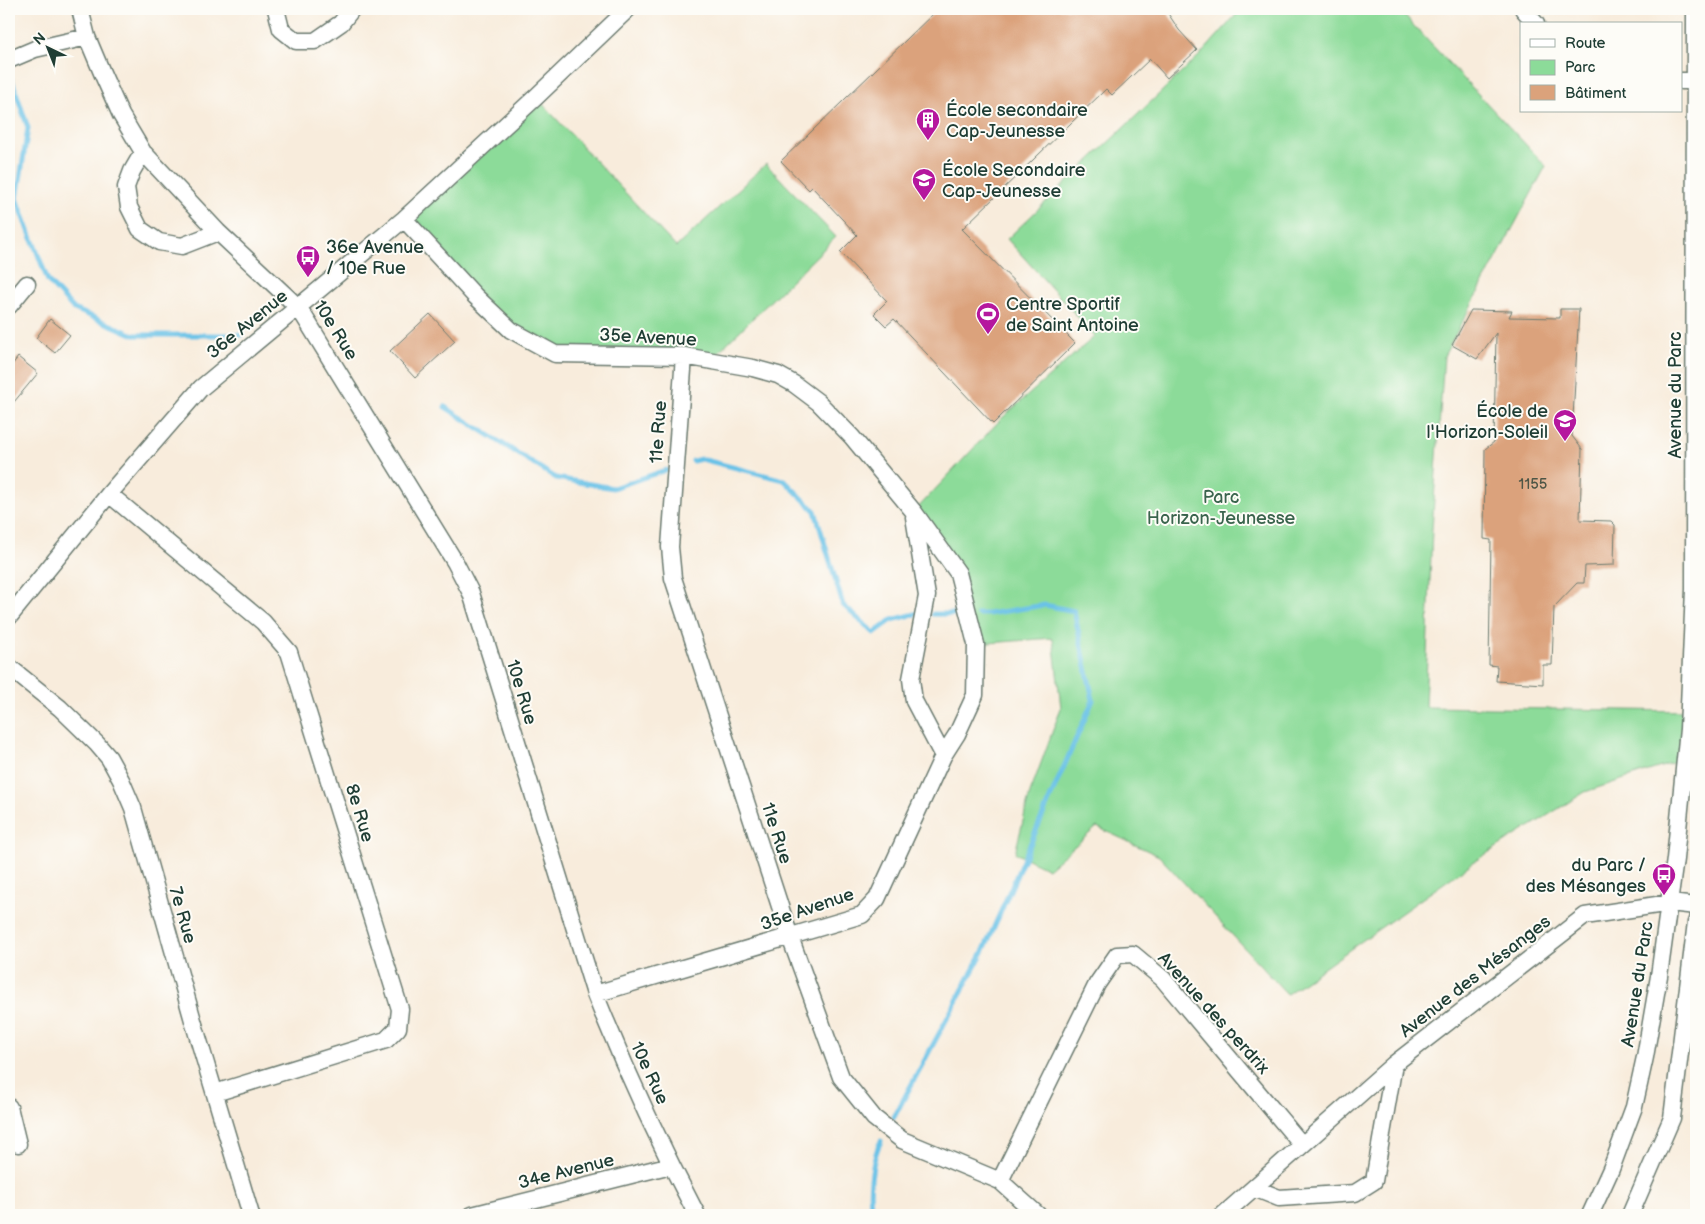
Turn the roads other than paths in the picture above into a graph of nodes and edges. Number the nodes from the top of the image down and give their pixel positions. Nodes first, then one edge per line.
1 (80, 9) edge
2 (276, 9) edge
3 (352, 9) edge
4 (628, 9) edge
5 (1523, 9) edge
6 (1695, 9) edge
7 (1534, 22) edge
8 (87, 37) junction
9 (9, 60) edge
10 (1691, 81) edge
11 (143, 152) junction
12 (404, 219) junction
13 (218, 232) junction
14 (1696, 275) edge
15 (27, 284) dead end
16 (9, 306) edge
17 (299, 308) junction
18 (684, 356) junction
19 (110, 494) junction
20 (914, 512) junction
21 (1695, 541) edge
22 (9, 617) edge
23 (9, 668) edge
24 (1693, 712) edge
25 (943, 756) junction
26 (1670, 903) junction
27 (1696, 906) edge
28 (1696, 922) edge
29 (790, 937) junction
30 (595, 994) junction
31 (1394, 1064) junction
32 (215, 1093) junction
33 (9, 1107) edge
34 (18, 1144) dead end
35 (1302, 1146) junction
36 (671, 1165) junction
37 (1000, 1180) junction
38 (1254, 1188) junction
39 (496, 1212) edge
40 (251, 1215) edge
41 (472, 1215) edge
42 (697, 1215) edge
43 (1038, 1215) edge
44 (1223, 1215) edge
45 (1590, 1215) edge
46 (1630, 1215) edge

1 - 8 street, 10e Rue
2 - 3 street
4 - 12 street, 36e Avenue
5 - 7 street
6 - 10 street, Avenue du Parc
8 - 9 street
8 - 11 street, 10e Rue
10 - 14 street, Avenue du Parc
11 - 13 street, 10e Rue
11 - 13 street
12 - 17 street, 36e Avenue
12 - 18 street, 35e Avenue
13 - 17 street, 10e Rue
14 - 21 street, Avenue du Parc
15 - 16 street
17 - 19 street, 36e Avenue
17 - 30 street, 10e Rue
18 - 20 street, 35e Avenue
18 - 29 street, 11e Rue
19 - 22 street, 36e Avenue
19 - 32 street, 8e Rue
20 - 25 street
20 - 25 street, 35e Avenue
21 - 24 street, Avenue du Parc
23 - 32 street, 7e Rue
24 - 26 street, Avenue du Parc
25 - 29 street, 35e Avenue
26 - 27 street, Avenue des Mésanges
26 - 31 street, Avenue des Mésanges
26 - 45 street, Avenue du Parc
28 - 46 street
29 - 30 street, 35e Avenue
29 - 37 street, 11e Rue
30 - 36 street, 10e Rue
31 - 35 street, Avenue des Mésanges
31 - 38 street
32 - 40 street, 7e Rue
33 - 34 street
35 - 37 street, Avenue des perdrix
35 - 38 street, Avenue des Mésanges
36 - 39 street, 34e Avenue
36 - 42 street, 10e Rue
37 - 43 street, 11e Rue
38 - 44 street, Avenue des Mésanges
39 - 41 street, 34e Avenue

